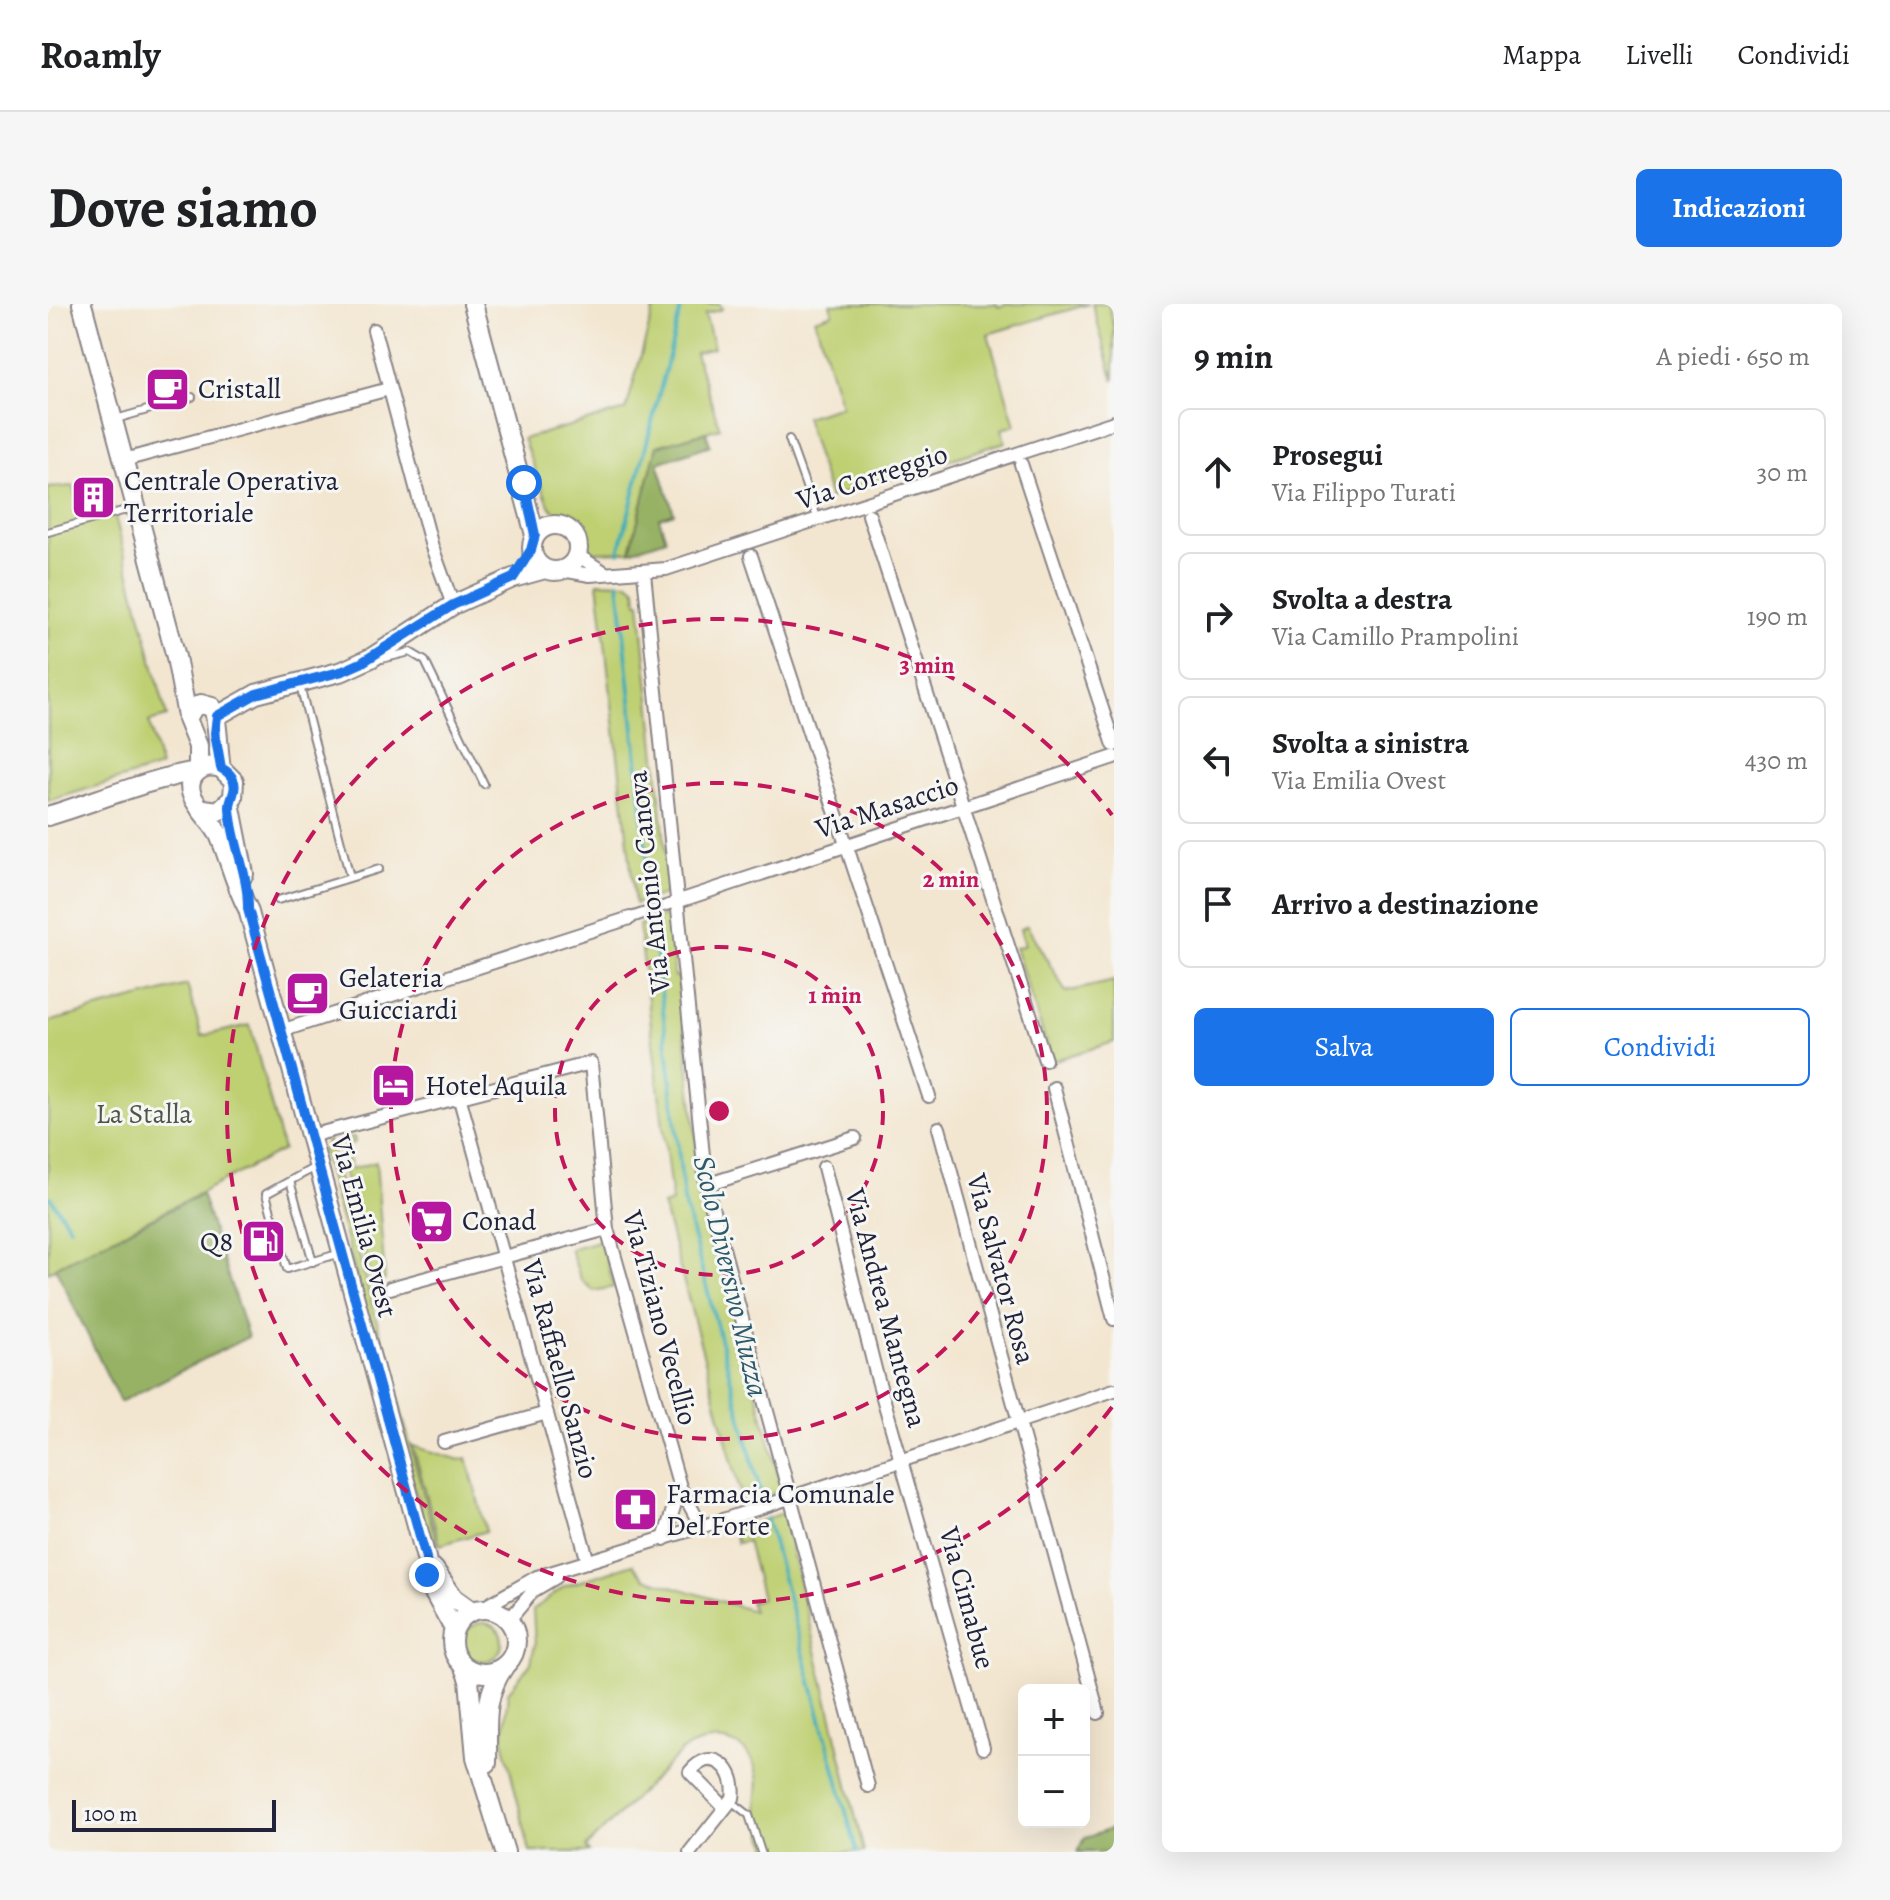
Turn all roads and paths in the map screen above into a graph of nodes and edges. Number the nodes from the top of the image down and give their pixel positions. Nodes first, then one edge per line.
1 (82, 304) edge
2 (473, 304) edge
3 (374, 330) dead end
4 (389, 389) junction
5 (192, 397) dead end
6 (113, 419) junction
7 (1114, 422) edge
8 (789, 439) dead end
9 (124, 460) junction
10 (1021, 464) dead end
11 (524, 483) junction
12 (136, 507) junction
13 (869, 515) dead end
14 (818, 520) junction
15 (552, 525) junction
16 (48, 532) edge
17 (533, 542) junction
18 (577, 555) junction
19 (751, 556) dead end
20 (554, 570) junction
21 (604, 572) junction
22 (644, 573) junction
23 (513, 578) junction
24 (453, 605) junction
25 (176, 657) junction
26 (371, 658) junction
27 (299, 682) junction
28 (210, 708) junction
29 (187, 716) junction
30 (1114, 745) edge
31 (1114, 757) edge
32 (221, 768) junction
33 (198, 771) junction
34 (484, 784) dead end
35 (140, 788) junction
36 (230, 803) junction
37 (198, 804) junction
38 (963, 807) junction
39 (48, 816) edge
40 (847, 845) junction
41 (379, 869) dead end
42 (350, 877) junction
43 (278, 900) dead end
44 (676, 902) junction
45 (248, 909) junction
46 (630, 918) joint
47 (281, 1031) junction
48 (1045, 1060) dead end
49 (1054, 1088) dead end
50 (459, 1096) junction
51 (929, 1096) dead end
52 (939, 1128) dead end
53 (310, 1136) junction
54 (855, 1138) dead end
55 (317, 1166) junction
56 (824, 1167) dead end
57 (290, 1181) junction
58 (706, 1185) junction
59 (607, 1229) junction
60 (342, 1253) junction
61 (504, 1258) junction
62 (313, 1262) junction
63 (390, 1288) dead end
64 (1114, 1319) edge
65 (1114, 1390) edge
66 (547, 1413) junction
67 (1018, 1422) junction
68 (444, 1442) dead end
69 (903, 1461) junction
70 (680, 1487) junction
71 (789, 1497) junction
72 (675, 1506) junction
73 (701, 1526) junction
74 (682, 1533) junction
75 (664, 1539) junction
76 (426, 1558) junction
77 (588, 1562) junction
78 (566, 1571) junction
79 (476, 1610) junction
80 (509, 1620) junction
81 (454, 1629) junction
82 (463, 1665) junction
83 (504, 1667) junction
84 (1098, 1713) dead end
85 (983, 1748) dead end
86 (487, 1782) junction
87 (868, 1786) dead end
88 (728, 1804) joint
89 (505, 1852) edge
90 (690, 1852) edge
91 (761, 1852) edge

1 - 6 main road
2 - 11 main road
3 - 4 street
4 - 9 street
4 - 24 street
5 - 6 lane
6 - 9 main road
7 - 14 street, Via Correggio
8 - 14 lane
9 - 12 main road
10 - 30 street
11 - 15 main road
11 - 17 main road
12 - 16 lane
12 - 25 main road
13 - 38 street
14 - 22 street, Via Correggio
15 - 17 main road
15 - 18 main road
17 - 20 main road
17 - 23 main road
18 - 20 main road
18 - 21 street
19 - 40 street
20 - 21 street, Via Correggio
20 - 23 main road
21 - 22 street, Via Correggio
22 - 44 street, Via Antonio Canova
23 - 24 main road
24 - 26 main road
25 - 28 main road
25 - 29 main road
26 - 27 main road
26 - 34 lane
27 - 28 main road
27 - 42 lane
28 - 29 main road
28 - 32 main road, Via Emilia Ovest
29 - 33 main road
31 - 38 street, Via Masaccio
32 - 33 main road
32 - 36 main road, Via Emilia Ovest
33 - 35 main road
33 - 37 main road
35 - 37 main road
35 - 39 main road
36 - 37 main road
36 - 45 main road, Via Emilia Ovest
37 - 45 main road, Via Emilia Ovest
38 - 40 street, Via Masaccio
38 - 48 street
40 - 44 street, Via Masaccio
40 - 51 street
41 - 42 lane
42 - 43 lane
44 - 46 street
44 - 58 street, Via Antonio Canova
45 - 47 main road, Via Emilia Ovest
46 - 47 street
47 - 53 main road, Via Emilia Ovest
49 - 64 street
50 - 53 street
50 - 59 street, Via Tiziano Vecellio
50 - 61 street, Via Raffaello Sanzio
52 - 67 street, Via Salvator Rosa
53 - 55 main road, Via Emilia Ovest
54 - 58 street
55 - 57 lane
55 - 60 main road, Via Emilia Ovest
56 - 69 street, Via Andrea Mantegna
57 - 62 lane
57 - 62 lane
58 - 71 street, Via Antonio Canova
59 - 61 street
59 - 70 street, Via Tiziano Vecellio
60 - 62 lane
60 - 76 main road, Via Emilia Ovest
61 - 63 street
61 - 66 street, Via Raffaello Sanzio
65 - 67 street
66 - 68 street
66 - 77 street, Via Raffaello Sanzio
67 - 69 street
67 - 84 street, Via Salvator Rosa
69 - 71 street
69 - 85 street, Via Cimabue
70 - 72 street
70 - 73 street, Via Tiziano Vecellio
71 - 73 street
71 - 87 street, Via Antonio Canova
72 - 74 street
72 - 75 street
73 - 74 street
74 - 75 street
75 - 77 street
76 - 79 main road, Via Emilia Ovest
76 - 81 main road, Via Emilia Ovest
77 - 78 street
78 - 79 street
78 - 80 street
79 - 80 main road
79 - 81 main road
80 - 83 main road
81 - 82 main road
82 - 83 main road
82 - 86 main road
83 - 86 main road
86 - 89 main road
88 - 90 street
88 - 91 lane

